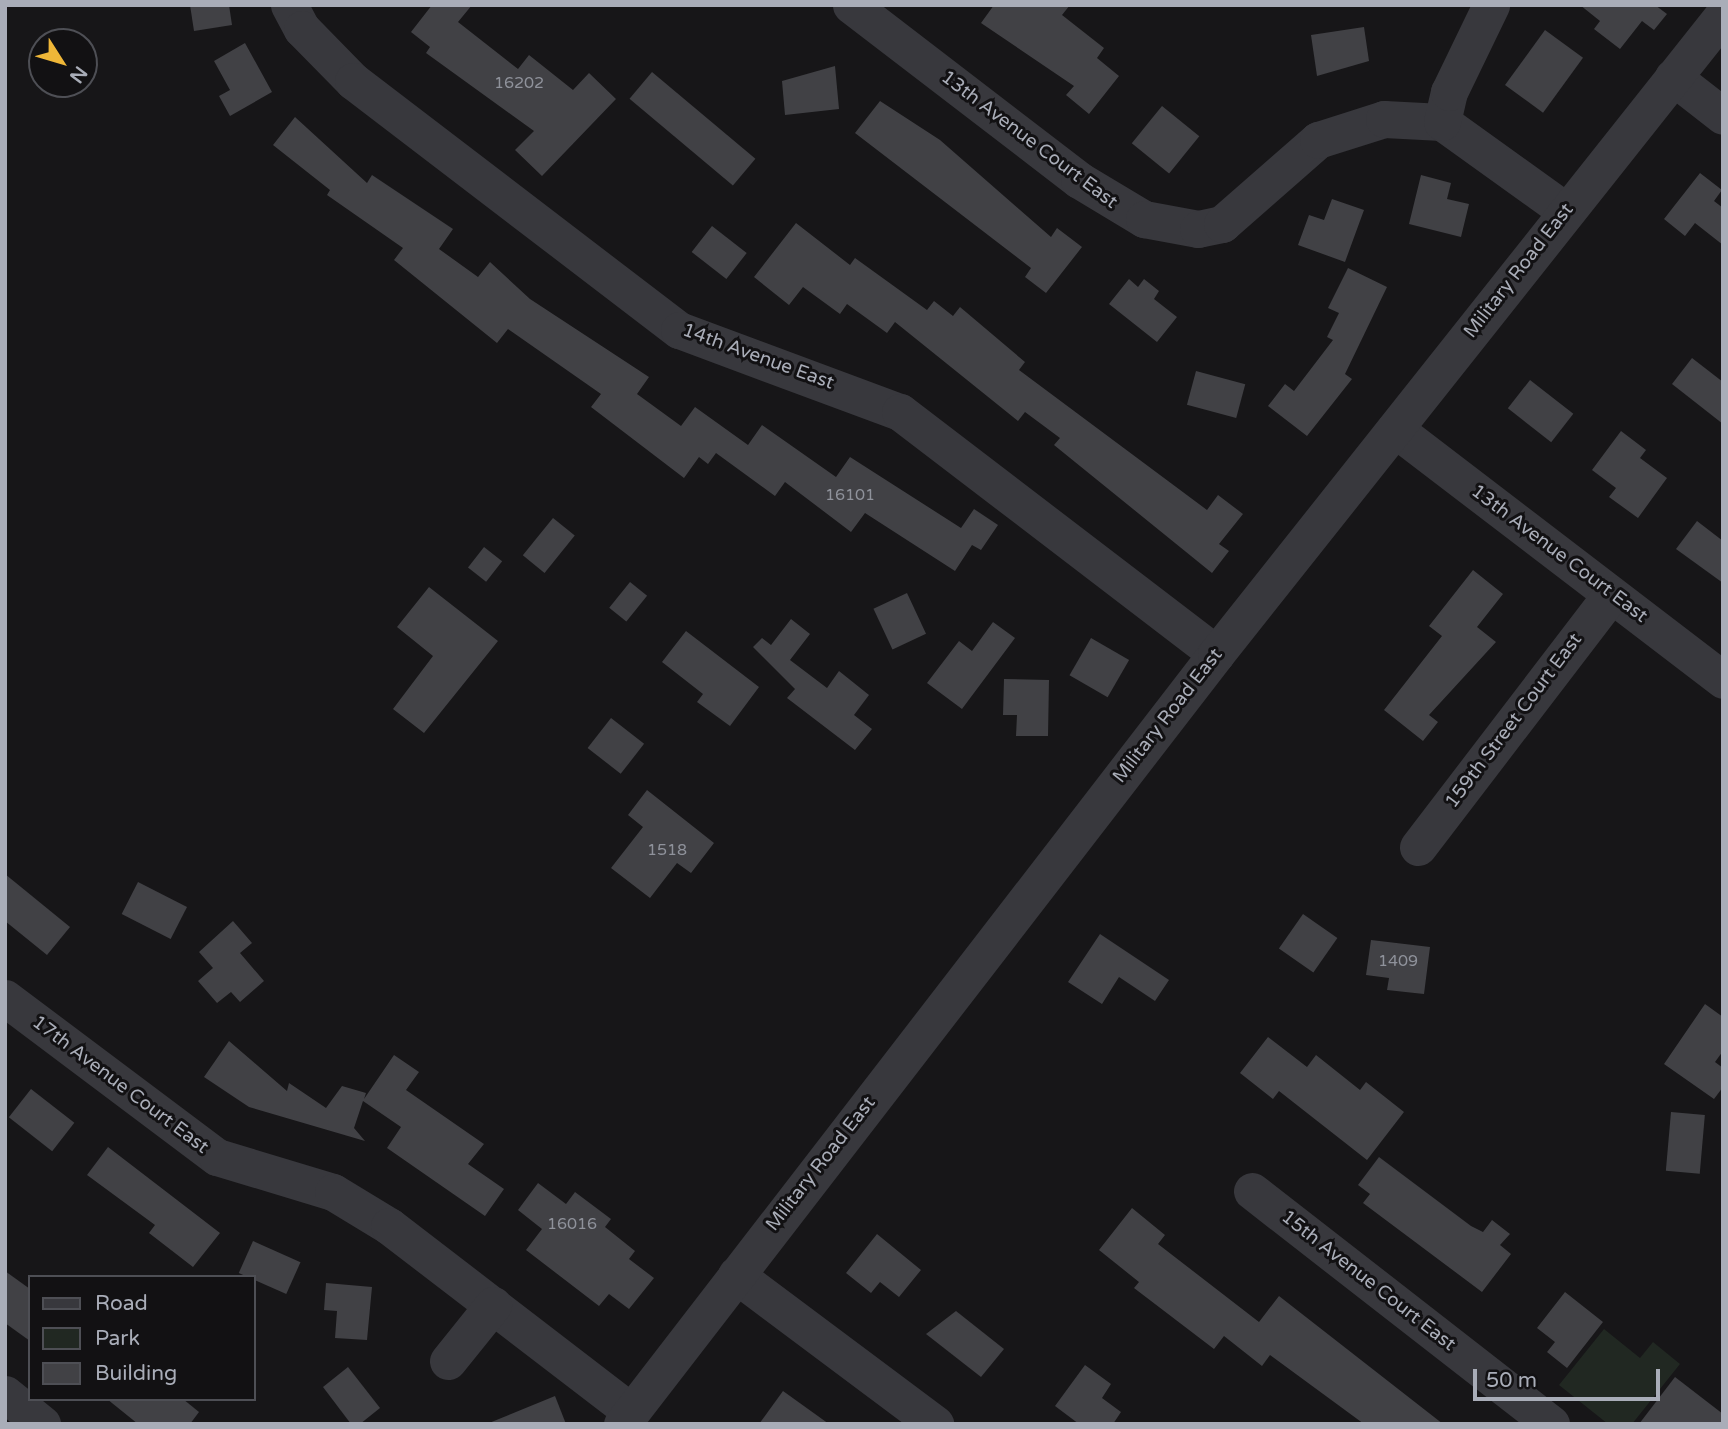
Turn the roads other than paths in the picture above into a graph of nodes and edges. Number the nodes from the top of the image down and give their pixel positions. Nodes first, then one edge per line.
1 (289, 5) edge
2 (851, 5) edge
3 (1491, 5) edge
4 (1723, 15) edge
5 (1673, 77) junction
6 (1723, 116) edge
7 (1442, 122) junction
8 (1566, 211) junction
9 (1395, 429) junction
10 (1611, 594) junction
11 (1216, 654) junction
12 (1723, 680) edge
13 (1418, 847) dead end
14 (5, 998) edge
15 (1252, 1191) dead end
16 (736, 1275) junction
17 (493, 1305) junction
18 (448, 1361) dead end
19 (5, 1394) edge
20 (911, 1417) edge
21 (627, 1418) edge
22 (42, 1424) edge
23 (1550, 1424) edge

1 - 11 street, 14th Avenue East
2 - 7 street, 13th Avenue Court East
3 - 7 street
4 - 5 street, Military Road East
5 - 6 street
5 - 8 street, Military Road East
7 - 8 street
8 - 9 street, Military Road East
9 - 10 street, 13th Avenue Court East
9 - 11 street, Military Road East
10 - 12 street, 13th Avenue Court East
10 - 13 street, 159th Street Court East
11 - 16 street, Military Road East
14 - 17 street, 17th Avenue Court East
15 - 23 street, 15th Avenue Court East
16 - 20 street
16 - 21 street, Military Road East
17 - 18 street
17 - 21 street, 17th Avenue Court East
19 - 22 street

